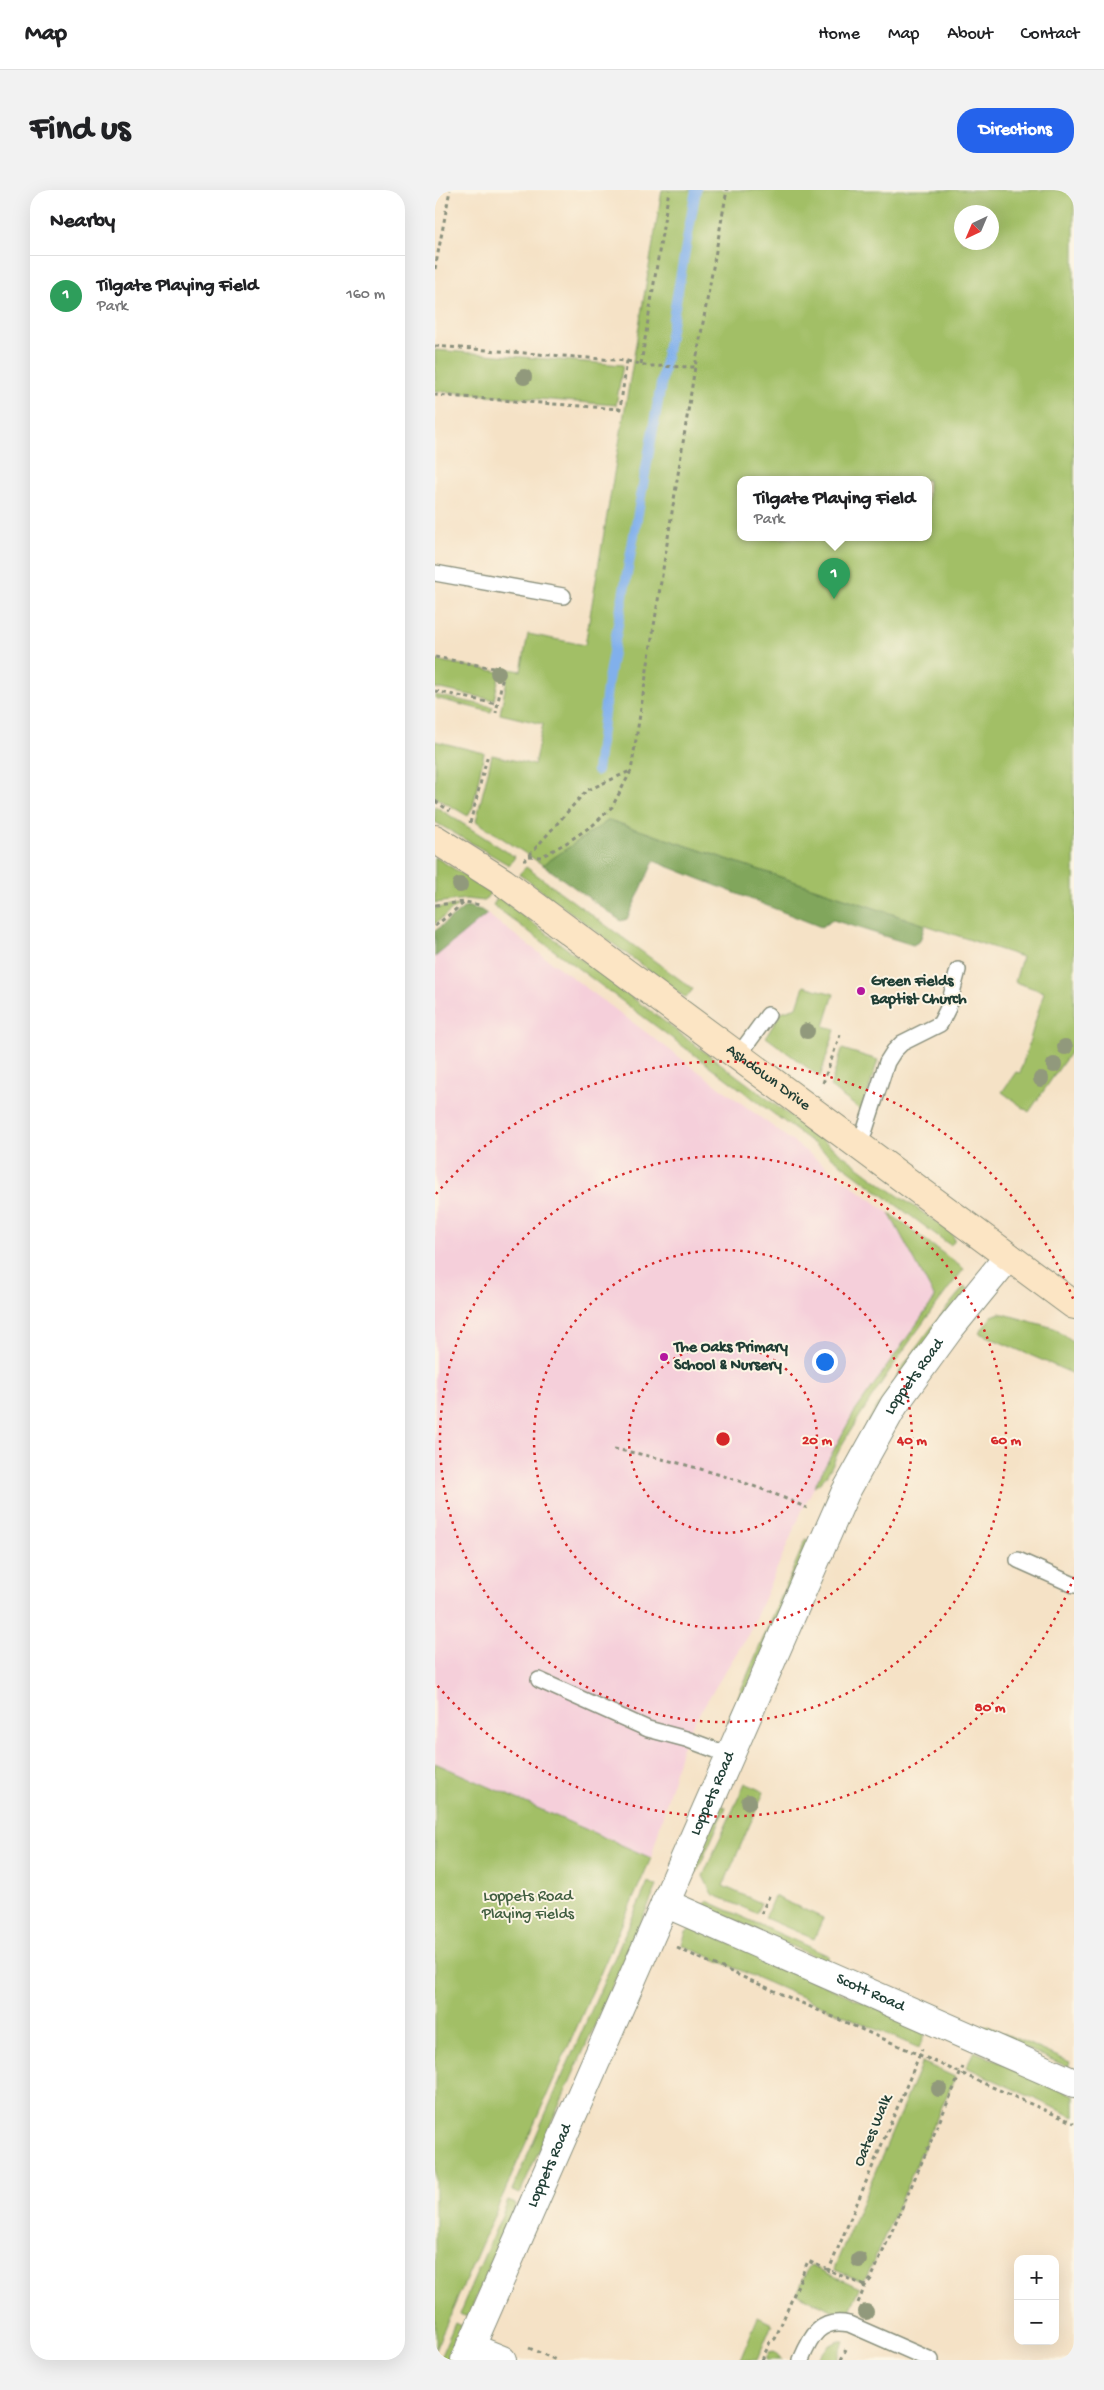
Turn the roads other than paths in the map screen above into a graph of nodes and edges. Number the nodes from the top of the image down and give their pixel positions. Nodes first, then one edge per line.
1 (435, 573) edge
2 (563, 596) dead end
3 (435, 839) edge
4 (958, 970) dead end
5 (768, 1015) dead end
6 (738, 1056) junction
7 (860, 1145) junction
8 (1009, 1257) junction
9 (1074, 1305) edge
10 (1017, 1560) dead end
11 (1074, 1585) edge
12 (539, 1680) dead end
13 (729, 1755) junction
14 (665, 1903) junction
15 (1074, 2083) edge
16 (468, 2354) edge
17 (502, 2360) edge
18 (801, 2360) edge
19 (931, 2360) edge

1 - 2 lane
3 - 6 street, Ashdown Drive
4 - 7 lane
5 - 6 lane
6 - 7 street, Ashdown Drive
7 - 8 street, Ashdown Drive
8 - 9 street, Ashdown Drive
8 - 13 street, Loppets Road
10 - 11 lane
12 - 13 lane
13 - 14 street, Loppets Road
14 - 15 street, Scott Road
14 - 16 street, Loppets Road
16 - 17 street
18 - 19 lane

